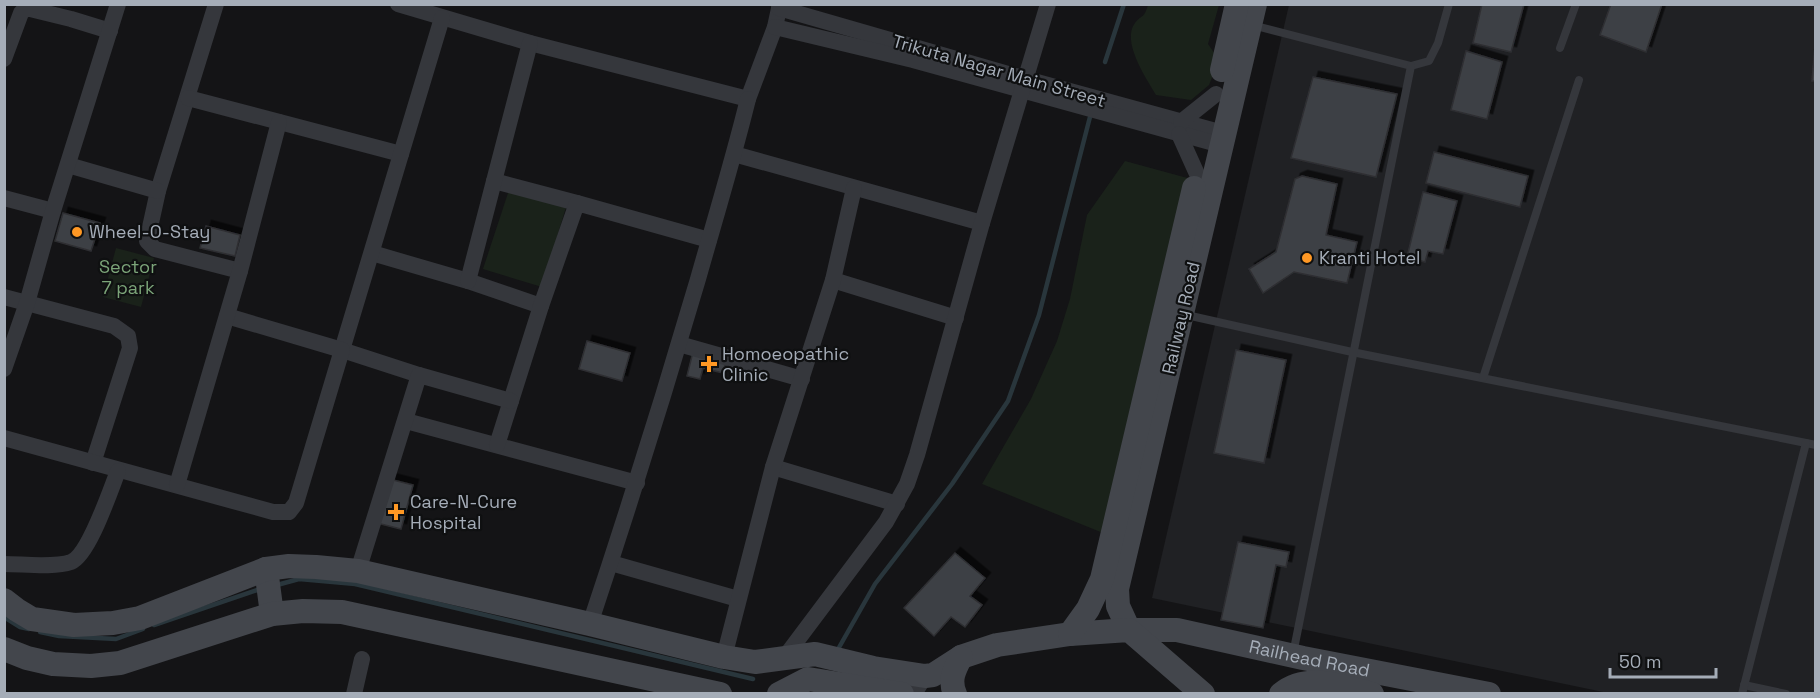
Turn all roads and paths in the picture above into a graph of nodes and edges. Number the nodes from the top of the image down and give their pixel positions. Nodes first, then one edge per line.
1 (118, 4) edge
2 (216, 4) edge
3 (398, 4) edge
4 (1047, 4) edge
5 (1449, 4) edge
6 (1576, 4) edge
7 (780, 6) edge
8 (415, 7) edge
9 (1247, 11) edge
10 (442, 18) junction
11 (775, 27) junction
12 (110, 31) junction
13 (531, 43) junction
14 (1560, 48) dead end
15 (4, 59) edge
16 (1411, 66) junction
17 (1579, 80) dead end
18 (1025, 85) junction
19 (1216, 94) junction
20 (188, 98) junction
21 (748, 99) junction
22 (279, 122) junction
23 (1180, 128) junction
24 (1214, 137) junction
25 (401, 154) junction
26 (735, 154) junction
27 (68, 165) junction
28 (1197, 174) junction
29 (494, 181) junction
30 (854, 188) junction
31 (158, 190) junction
32 (4, 198) edge
33 (577, 203) junction
34 (53, 211) junction
35 (982, 223) junction
36 (709, 240) junction
37 (372, 253) junction
38 (240, 271) junction
39 (833, 280) junction
40 (468, 281) junction
41 (4, 297) edge
42 (27, 303) junction
43 (541, 306) junction
44 (1182, 314) junction
45 (227, 316) junction
46 (956, 318) junction
47 (679, 344) junction
48 (342, 350) junction
49 (1352, 352) junction
50 (4, 369) edge
51 (419, 375) junction
52 (1483, 378) junction
53 (802, 379) junction
54 (511, 401) junction
55 (406, 422) junction
56 (4, 438) edge
57 (1806, 443) junction
58 (1815, 445) edge
59 (497, 446) junction
60 (93, 463) junction
61 (773, 467) junction
62 (118, 471) junction
63 (637, 483) junction
64 (177, 485) junction
65 (1133, 485) junction
66 (897, 504) junction
67 (610, 563) junction
68 (4, 564) edge
69 (358, 571) junction
70 (267, 575) junction
71 (738, 599) junction
72 (4, 600) edge
73 (272, 610) junction
74 (590, 624) junction
75 (1129, 630) junction
76 (1070, 634) junction
77 (4, 649) edge
78 (1292, 656) junction
79 (724, 657) junction
80 (961, 657) junction
81 (784, 658) junction
82 (362, 659) dead end
83 (869, 677) junction
84 (920, 685) edge
85 (1743, 689) edge
86 (354, 693) edge
87 (720, 693) edge
88 (778, 693) edge
89 (902, 693) edge
90 (955, 693) edge
91 (1203, 693) edge
92 (1281, 693) edge
93 (1372, 693) edge
94 (1489, 693) edge
95 (1786, 693) edge

1 - 12 street
2 - 20 street
3 - 8 street
4 - 18 street
5 - 16 lane
6 - 14 lane
7 - 11 street
7 - 18 street, Trikuta Nagar Main Street
8 - 10 street
9 - 16 lane
9 - 19 main road
9 - 24 main road, Railway Road
10 - 13 street
10 - 25 street
11 - 18 street
11 - 21 street
12 - 15 street
12 - 27 street
13 - 21 street
13 - 29 street
16 - 49 lane
17 - 52 lane
18 - 23 street, Trikuta Nagar Main Street
18 - 35 street
19 - 23 street
19 - 24 main road
20 - 22 street
20 - 31 street
21 - 26 street
22 - 25 street
22 - 38 street
23 - 24 street, Trikuta Nagar Main Street
23 - 28 street
24 - 28 main road
24 - 44 main road, Railway Road
25 - 37 street
26 - 30 street
26 - 36 street
27 - 31 street
27 - 34 street
28 - 65 main road
29 - 33 street
29 - 40 street
30 - 35 street
30 - 39 street
31 - 38 street
32 - 34 street
33 - 36 street
33 - 43 street
34 - 42 street
35 - 46 street
36 - 47 street
37 - 40 street
37 - 48 street
38 - 45 street
39 - 46 street
39 - 53 street
40 - 43 street
41 - 42 street
42 - 50 street
42 - 60 street
43 - 54 street
44 - 49 lane
44 - 65 main road, Railway Road
45 - 48 street
45 - 64 street
46 - 66 street
47 - 53 street
47 - 63 street
48 - 51 street
48 - 64 street
49 - 52 lane
49 - 78 lane
51 - 54 street
51 - 55 street
52 - 57 lane
53 - 61 street
54 - 59 street
55 - 59 street
55 - 69 street
56 - 60 street
57 - 58 lane
57 - 85 lane
59 - 63 street
60 - 62 street
61 - 66 street
61 - 71 street
62 - 64 street
62 - 68 street
63 - 67 street
65 - 75 main road, Railway Road
65 - 76 main road
66 - 81 street
67 - 71 street
67 - 74 street
69 - 70 main road
69 - 74 main road
70 - 72 main road
70 - 73 main road
71 - 79 street
73 - 77 main road
73 - 87 main road
74 - 79 main road
75 - 76 main road, Railhead Road
75 - 78 main road, Railhead Road
75 - 91 main road
76 - 80 main road, Railhead Road
78 - 94 main road, Railhead Road
79 - 81 main road
80 - 84 main road, Railhead Road
80 - 90 main road
81 - 83 main road
82 - 86 street
83 - 84 main road
83 - 88 main road
83 - 89 main road
85 - 95 lane
92 - 93 main road, Railhead Road

